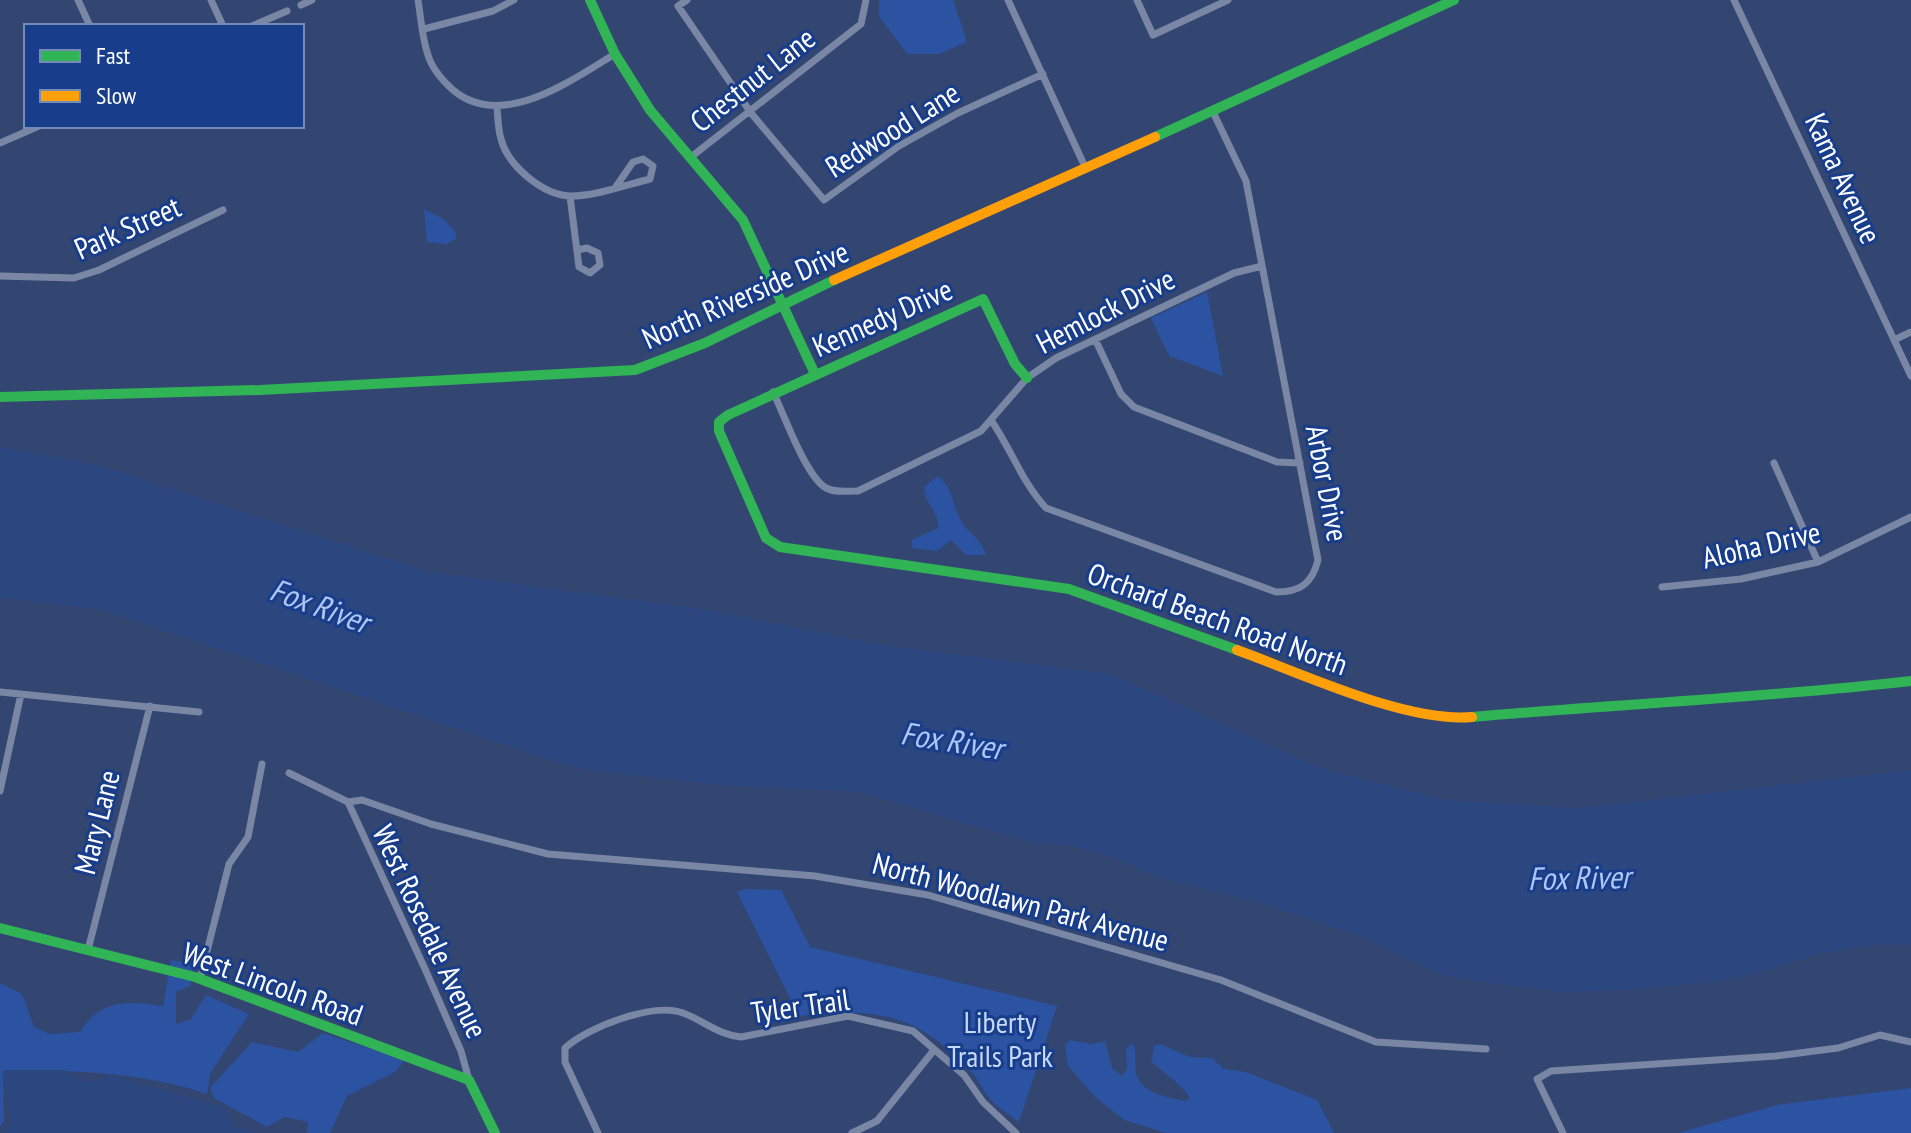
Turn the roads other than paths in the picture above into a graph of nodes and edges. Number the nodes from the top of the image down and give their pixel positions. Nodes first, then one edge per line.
1 (78, 0) edge
2 (211, 0) edge
3 (418, 0) edge
4 (590, 0) edge
5 (687, 0) edge
6 (866, 0) edge
7 (1008, 0) edge
8 (1137, 0) edge
9 (1228, 0) edge
10 (1454, 0) edge
11 (1734, 0) edge
12 (510, 1) edge
13 (287, 11) dead end
14 (89, 24) edge
15 (222, 24) edge
16 (257, 24) edge
17 (424, 29) junction
18 (615, 54) junction
19 (1043, 74) junction
20 (497, 108) junction
21 (1213, 112) junction
22 (751, 113) junction
23 (34, 128) edge
24 (0, 143) edge
25 (691, 157) junction
26 (1086, 169) junction
27 (615, 188) junction
28 (570, 196) junction
29 (223, 210) dead end
30 (577, 250) dead end
31 (1262, 266) junction
32 (0, 276) edge
33 (782, 303) junction
34 (1911, 332) edge
35 (1095, 339) junction
36 (1894, 340) junction
37 (814, 372) junction
38 (1911, 376) edge
39 (1027, 378) junction
40 (773, 392) junction
41 (0, 397) edge
42 (991, 420) junction
43 (719, 422) joint
44 (1300, 463) junction
45 (1774, 463) dead end
46 (1911, 517) edge
47 (1818, 562) junction
48 (1662, 587) dead end
49 (1911, 681) edge
50 (0, 692) edge
51 (21, 694) junction
52 (150, 706) junction
53 (199, 712) dead end
54 (262, 764) dead end
55 (289, 773) dead end
56 (0, 791) edge
57 (348, 802) junction
58 (0, 928) edge
59 (88, 950) junction
60 (200, 979) junction
61 (1911, 1042) edge
62 (1486, 1049) dead end
63 (934, 1050) junction
64 (469, 1080) junction
65 (495, 1133) edge
66 (598, 1133) edge
67 (852, 1133) edge
68 (1016, 1133) edge
69 (1563, 1133) edge

1 - 14 street
2 - 15 street
3 - 17 street
4 - 18 street
5 - 22 street, Redwood Lane
6 - 22 street, Chestnut Lane
7 - 19 street
8 - 9 street
10 - 21 street, North Riverside Drive
11 - 36 street, Kama Avenue
12 - 17 street
13 - 16 street
17 - 20 street
18 - 20 street
18 - 25 street
19 - 22 street, Redwood Lane
19 - 26 street
20 - 28 street
21 - 26 street, North Riverside Drive
21 - 31 street, Arbor Drive
22 - 25 street, Chestnut Lane
23 - 24 street
25 - 33 street
26 - 33 street, North Riverside Drive
27 - 27 street
27 - 28 street
28 - 30 street
29 - 32 street, Park Street
31 - 35 street, Hemlock Drive
31 - 44 street, Arbor Drive
33 - 37 street
33 - 41 street, North Riverside Drive
34 - 36 street
35 - 39 street, Hemlock Drive
35 - 44 street
36 - 38 street, Kama Avenue
37 - 39 street, Kennedy Drive
37 - 40 street, Kennedy Drive
39 - 42 street, Hemlock Drive
40 - 42 street, Hemlock Drive
40 - 43 street, Kennedy Drive
42 - 44 street, Arbor Drive
43 - 49 street, Orchard Beach Road North
45 - 47 street
46 - 47 street, Aloha Drive
47 - 48 street, Aloha Drive
50 - 51 street
51 - 52 street
51 - 56 street
52 - 53 street
52 - 59 street, Mary Lane
54 - 60 street
55 - 57 street, North Woodlawn Park Avenue
57 - 62 street, North Woodlawn Park Avenue
57 - 64 street, West Rosedale Avenue
58 - 59 street, West Lincoln Road
59 - 60 street, West Lincoln Road
60 - 64 street, West Lincoln Road
61 - 69 street
63 - 66 street, Tyler Trail
63 - 67 street
63 - 68 street, Tyler Trail
64 - 65 street

